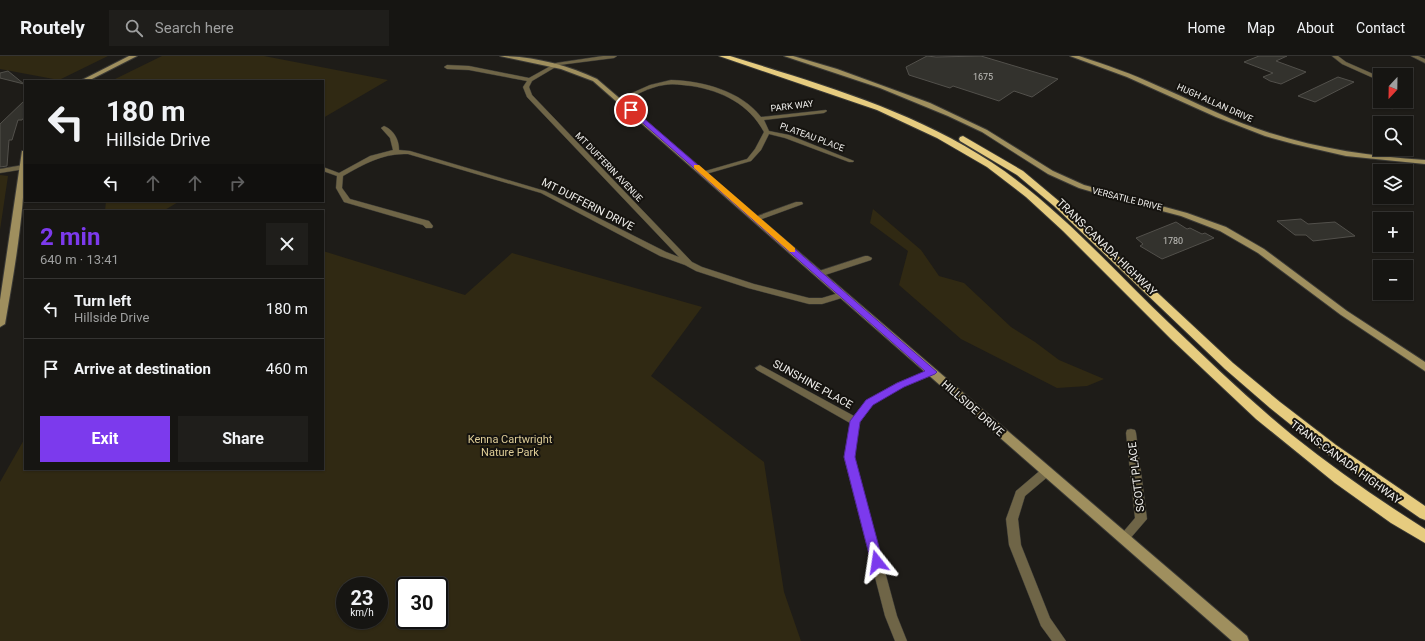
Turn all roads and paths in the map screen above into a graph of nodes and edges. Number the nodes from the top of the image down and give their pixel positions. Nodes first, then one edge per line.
1 (134, 56) edge
2 (503, 56) edge
3 (614, 56) edge
4 (718, 56) edge
5 (723, 56) edge
6 (787, 56) edge
7 (1073, 56) edge
8 (1335, 56) edge
9 (1414, 56) edge
10 (739, 58) edge
11 (1425, 60) edge
12 (553, 66) junction
13 (447, 67) dead end
14 (1373, 76) edge
15 (85, 80) edge
16 (530, 80) junction
17 (619, 100) junction
18 (824, 111) dead end
19 (761, 119) junction
20 (384, 128) dead end
21 (767, 132) junction
22 (396, 150) junction
23 (24, 160) edge
24 (851, 161) dead end
25 (1425, 162) edge
26 (23, 167) junction
27 (324, 169) edge
28 (0, 171) edge
29 (704, 173) junction
30 (340, 176) junction
31 (799, 204) dead end
32 (756, 218) junction
33 (429, 226) dead end
34 (868, 258) dead end
35 (688, 263) junction
36 (819, 274) junction
37 (9, 277) junction
38 (0, 279) edge
39 (842, 295) junction
40 (0, 324) edge
41 (1425, 367) edge
42 (760, 368) dead end
43 (932, 372) junction
44 (855, 421) junction
45 (1131, 433) dead end
46 (1047, 471) junction
47 (1422, 511) edge
48 (1425, 537) edge
49 (1124, 538) junction
50 (901, 641) edge
51 (1060, 641) edge
52 (1242, 641) edge

1 - 15 street
2 - 12 street, HILLSIDE DRIVE
3 - 12 street
4 - 10 highway
5 - 10 highway, TRANS-CANADA HIGHWAY
6 - 41 street, VERSATILE DRIVE
7 - 25 street, HUGH ALLAN DRIVE
8 - 14 street
9 - 11 street
10 - 47 highway, TRANS-CANADA HIGHWAY
10 - 48 highway, TRANS-CANADA HIGHWAY
12 - 16 street
12 - 17 street, HILLSIDE DRIVE
13 - 16 street
16 - 35 street, MT DUFFERIN AVENUE
17 - 19 street
17 - 29 street, HILLSIDE DRIVE
18 - 19 street, PARK WAY
19 - 21 street
20 - 22 street
21 - 24 street, PLATEAU PLACE
21 - 29 street
22 - 30 street, MT DUFFERIN DRIVE
22 - 35 street, MT DUFFERIN DRIVE
23 - 26 street
26 - 28 street
26 - 37 street
27 - 30 street
29 - 32 street, HILLSIDE DRIVE
30 - 33 street
31 - 32 street
32 - 36 street, HILLSIDE DRIVE
34 - 36 street
35 - 39 street, MT DUFFERIN DRIVE
36 - 39 street, HILLSIDE DRIVE
37 - 38 street
37 - 40 street
39 - 43 street, HILLSIDE DRIVE
42 - 44 street, SUNSHINE PLACE
43 - 44 street
43 - 46 street, HILLSIDE DRIVE
44 - 50 street
45 - 49 street, SCOTT PLACE
46 - 49 street, HILLSIDE DRIVE
46 - 51 street
49 - 52 street, HILLSIDE DRIVE

